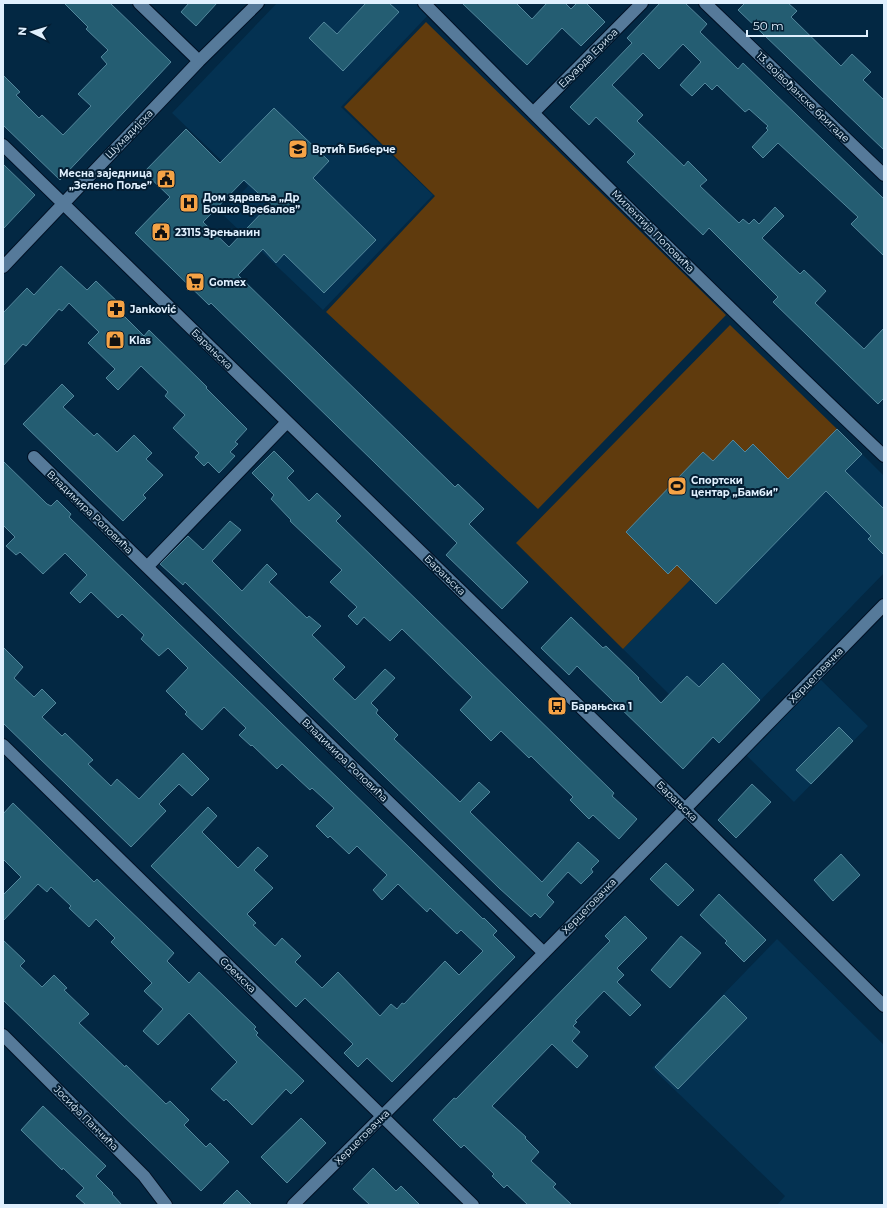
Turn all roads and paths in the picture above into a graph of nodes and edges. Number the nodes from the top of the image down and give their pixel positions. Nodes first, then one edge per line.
1 (139, 3) edge
2 (258, 3) edge
3 (424, 3) edge
4 (642, 3) edge
5 (705, 3) edge
6 (199, 62) junction
7 (533, 113) junction
8 (3, 145) edge
9 (884, 175) edge
10 (63, 204) junction
11 (3, 267) edge
12 (287, 422) junction
13 (884, 456) edge
14 (34, 457) dead end
15 (147, 567) junction
16 (884, 605) edge
17 (3, 745) edge
18 (685, 808) junction
19 (544, 953) junction
20 (884, 1006) edge
21 (3, 1035) edge
22 (383, 1116) junction
23 (166, 1205) edge
24 (293, 1205) edge
25 (473, 1205) edge

1 - 6 street
2 - 6 street, Шумадијска
3 - 7 street, Милентија Поповића
4 - 7 street, Едуарда Ериоа
5 - 9 street, 13. војвођанске бригаде
6 - 10 street, Шумадијска
7 - 13 street, Милентија Поповића
8 - 10 street, Барањска
10 - 11 street, Шумадијска
10 - 12 street, Барањска
12 - 15 street
12 - 18 street, Барањска
14 - 15 street, Владимира Роловића
15 - 19 street, Владимира Роловића
16 - 18 street, Херцеговачка
17 - 22 street, Сремска
18 - 19 street, Херцеговачка
18 - 20 street, Барањска
19 - 22 street, Херцеговачка
21 - 23 street, Јосифа Панчића
22 - 24 street, Херцеговачка
22 - 25 street, Сремска

